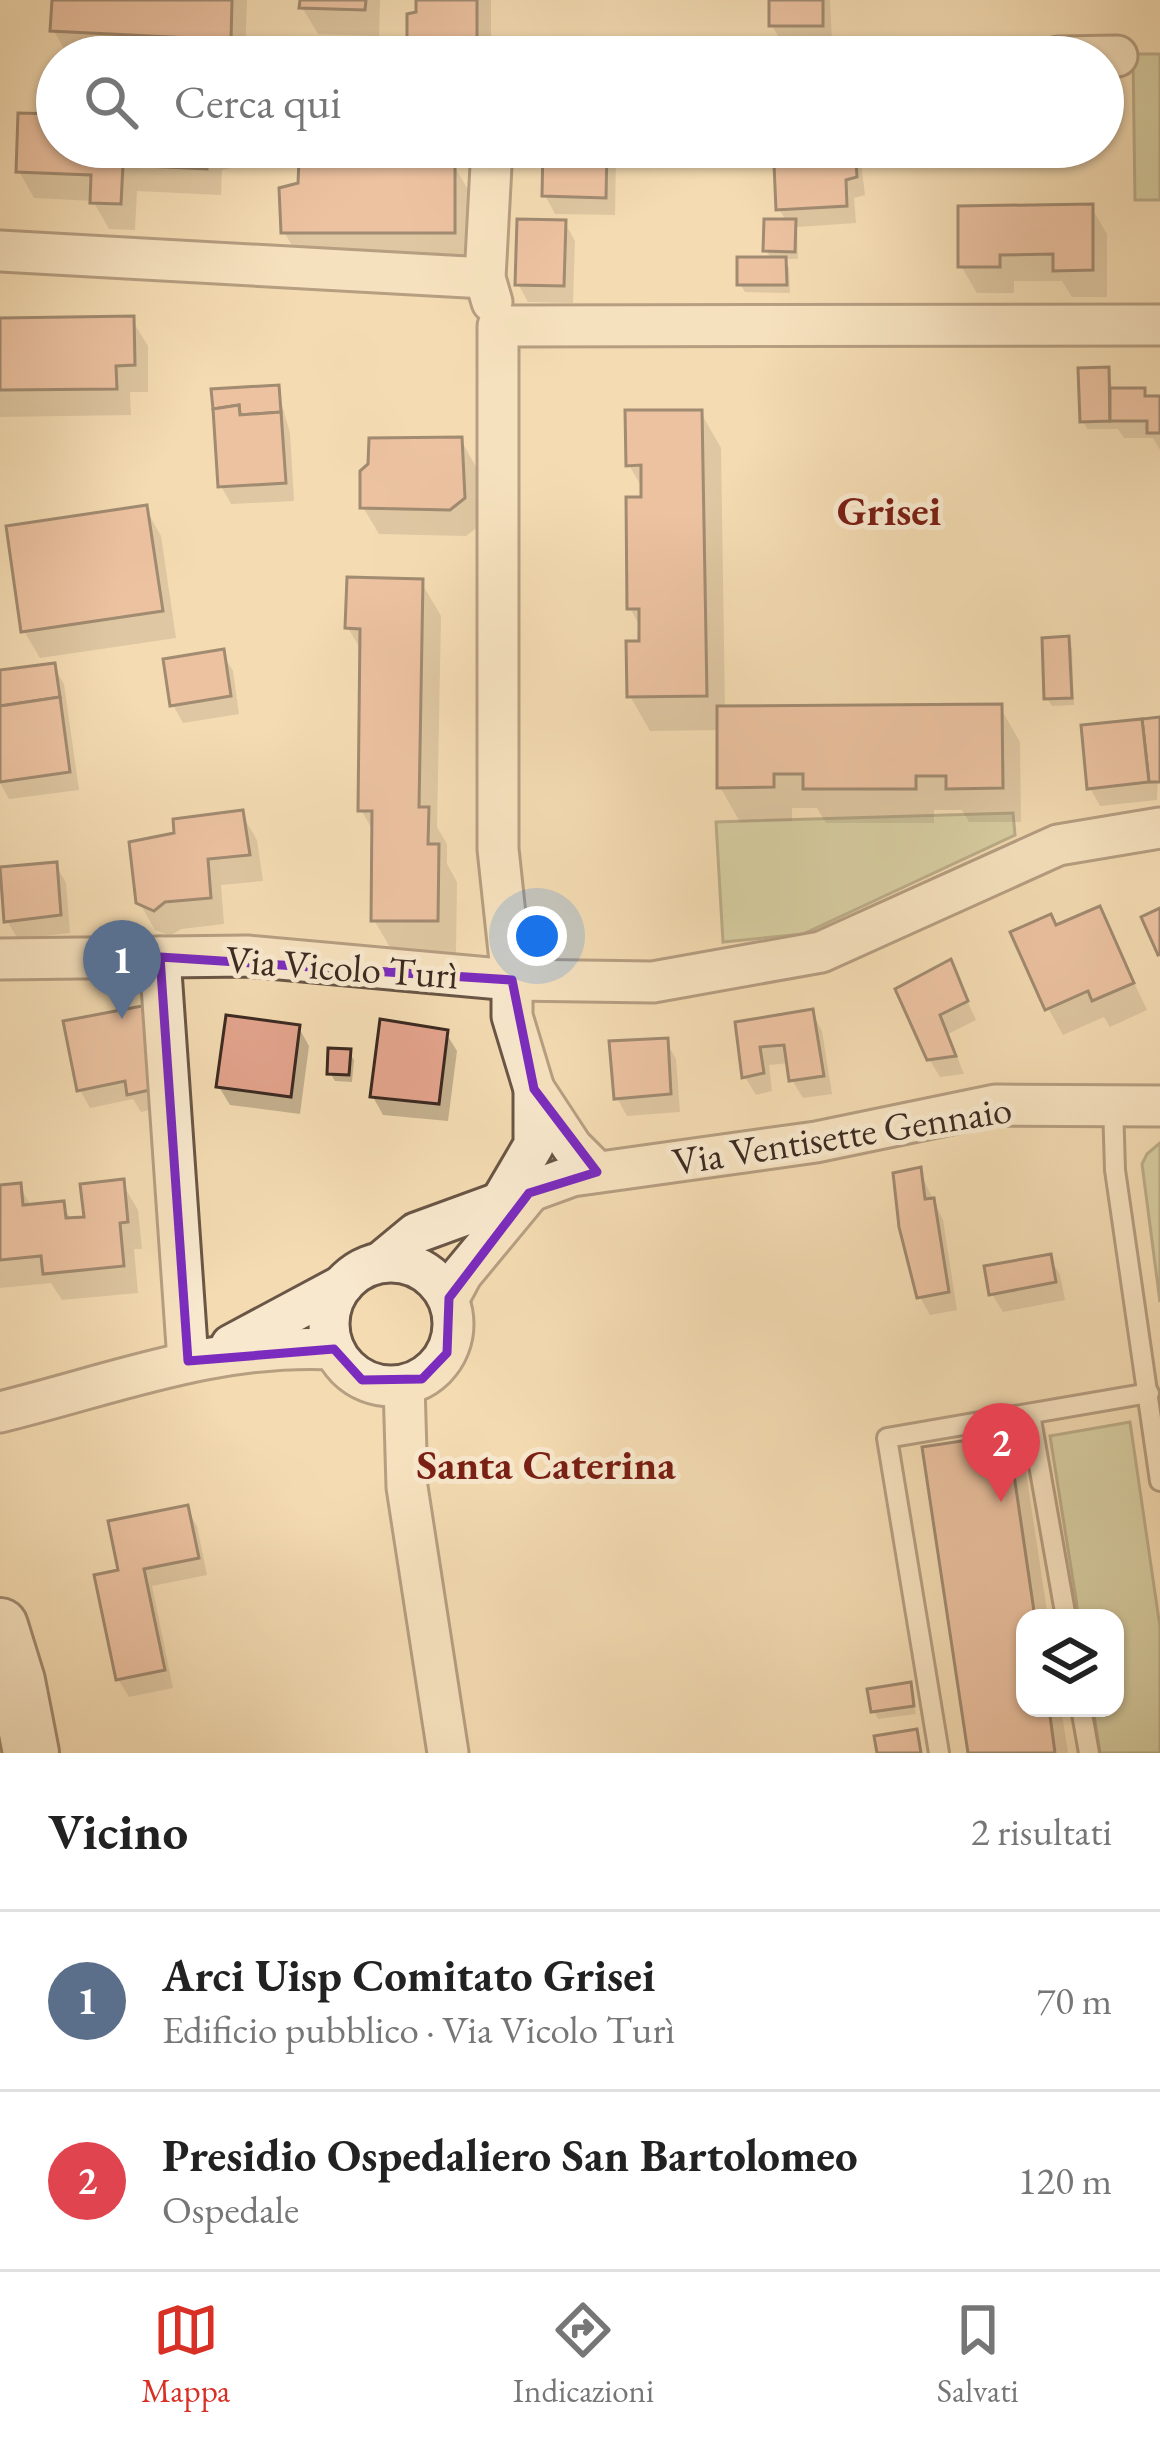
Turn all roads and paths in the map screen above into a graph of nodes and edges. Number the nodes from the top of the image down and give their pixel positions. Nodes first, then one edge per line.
1 (491, 168) edge
2 (0, 251) edge
3 (485, 278) junction
4 (1160, 325) edge
5 (498, 326) junction
6 (1160, 828) edge
7 (160, 957) junction
8 (0, 958) edge
9 (512, 980) junction
10 (534, 1089) junction
11 (1113, 1105) junction
12 (1160, 1106) edge
13 (597, 1172) junction
14 (515, 1198) junction
15 (381, 1262) junction
16 (343, 1285) junction
17 (448, 1298) junction
18 (334, 1348) junction
19 (201, 1358) junction
20 (362, 1380) junction
21 (404, 1385) junction
22 (1150, 1394) junction
23 (0, 1412) edge
24 (1030, 1414) junction
25 (1159, 1459) edge
26 (1160, 1481) edge
27 (407, 1486) junction
28 (1064, 1609) edge
29 (0, 1625) edge
30 (1083, 1717) edge
31 (31, 1753) edge
32 (448, 1753) edge
33 (939, 1753) edge
34 (1089, 1753) edge

1 - 3 street
2 - 3 street
3 - 5 street
4 - 5 street
5 - 9 street
6 - 9 street, Via Vicolo Turì
7 - 8 street, Via Vicolo Turì
7 - 9 street, Via Vicolo Turì
7 - 19 street
9 - 10 street
10 - 13 street
10 - 14 street
11 - 12 street, Via Ventisette Gennaio
11 - 13 street, Via Ventisette Gennaio
11 - 22 lane
13 - 14 street, Via Ventisette Gennaio
14 - 15 street, Via Ventisette Gennaio
14 - 17 street
15 - 16 street, Via Ventisette Gennaio
15 - 17 street
16 - 18 street
16 - 19 street, Via Ventisette Gennaio
17 - 21 street
18 - 19 street, Via Ventisette Gennaio
18 - 20 street
19 - 23 street, Via Ventisette Gennaio
20 - 21 street
20 - 27 street
21 - 27 street
22 - 24 lane
22 - 25 lane
24 - 28 lane
24 - 33 lane
25 - 26 lane
27 - 32 street
29 - 31 street
30 - 34 lane

